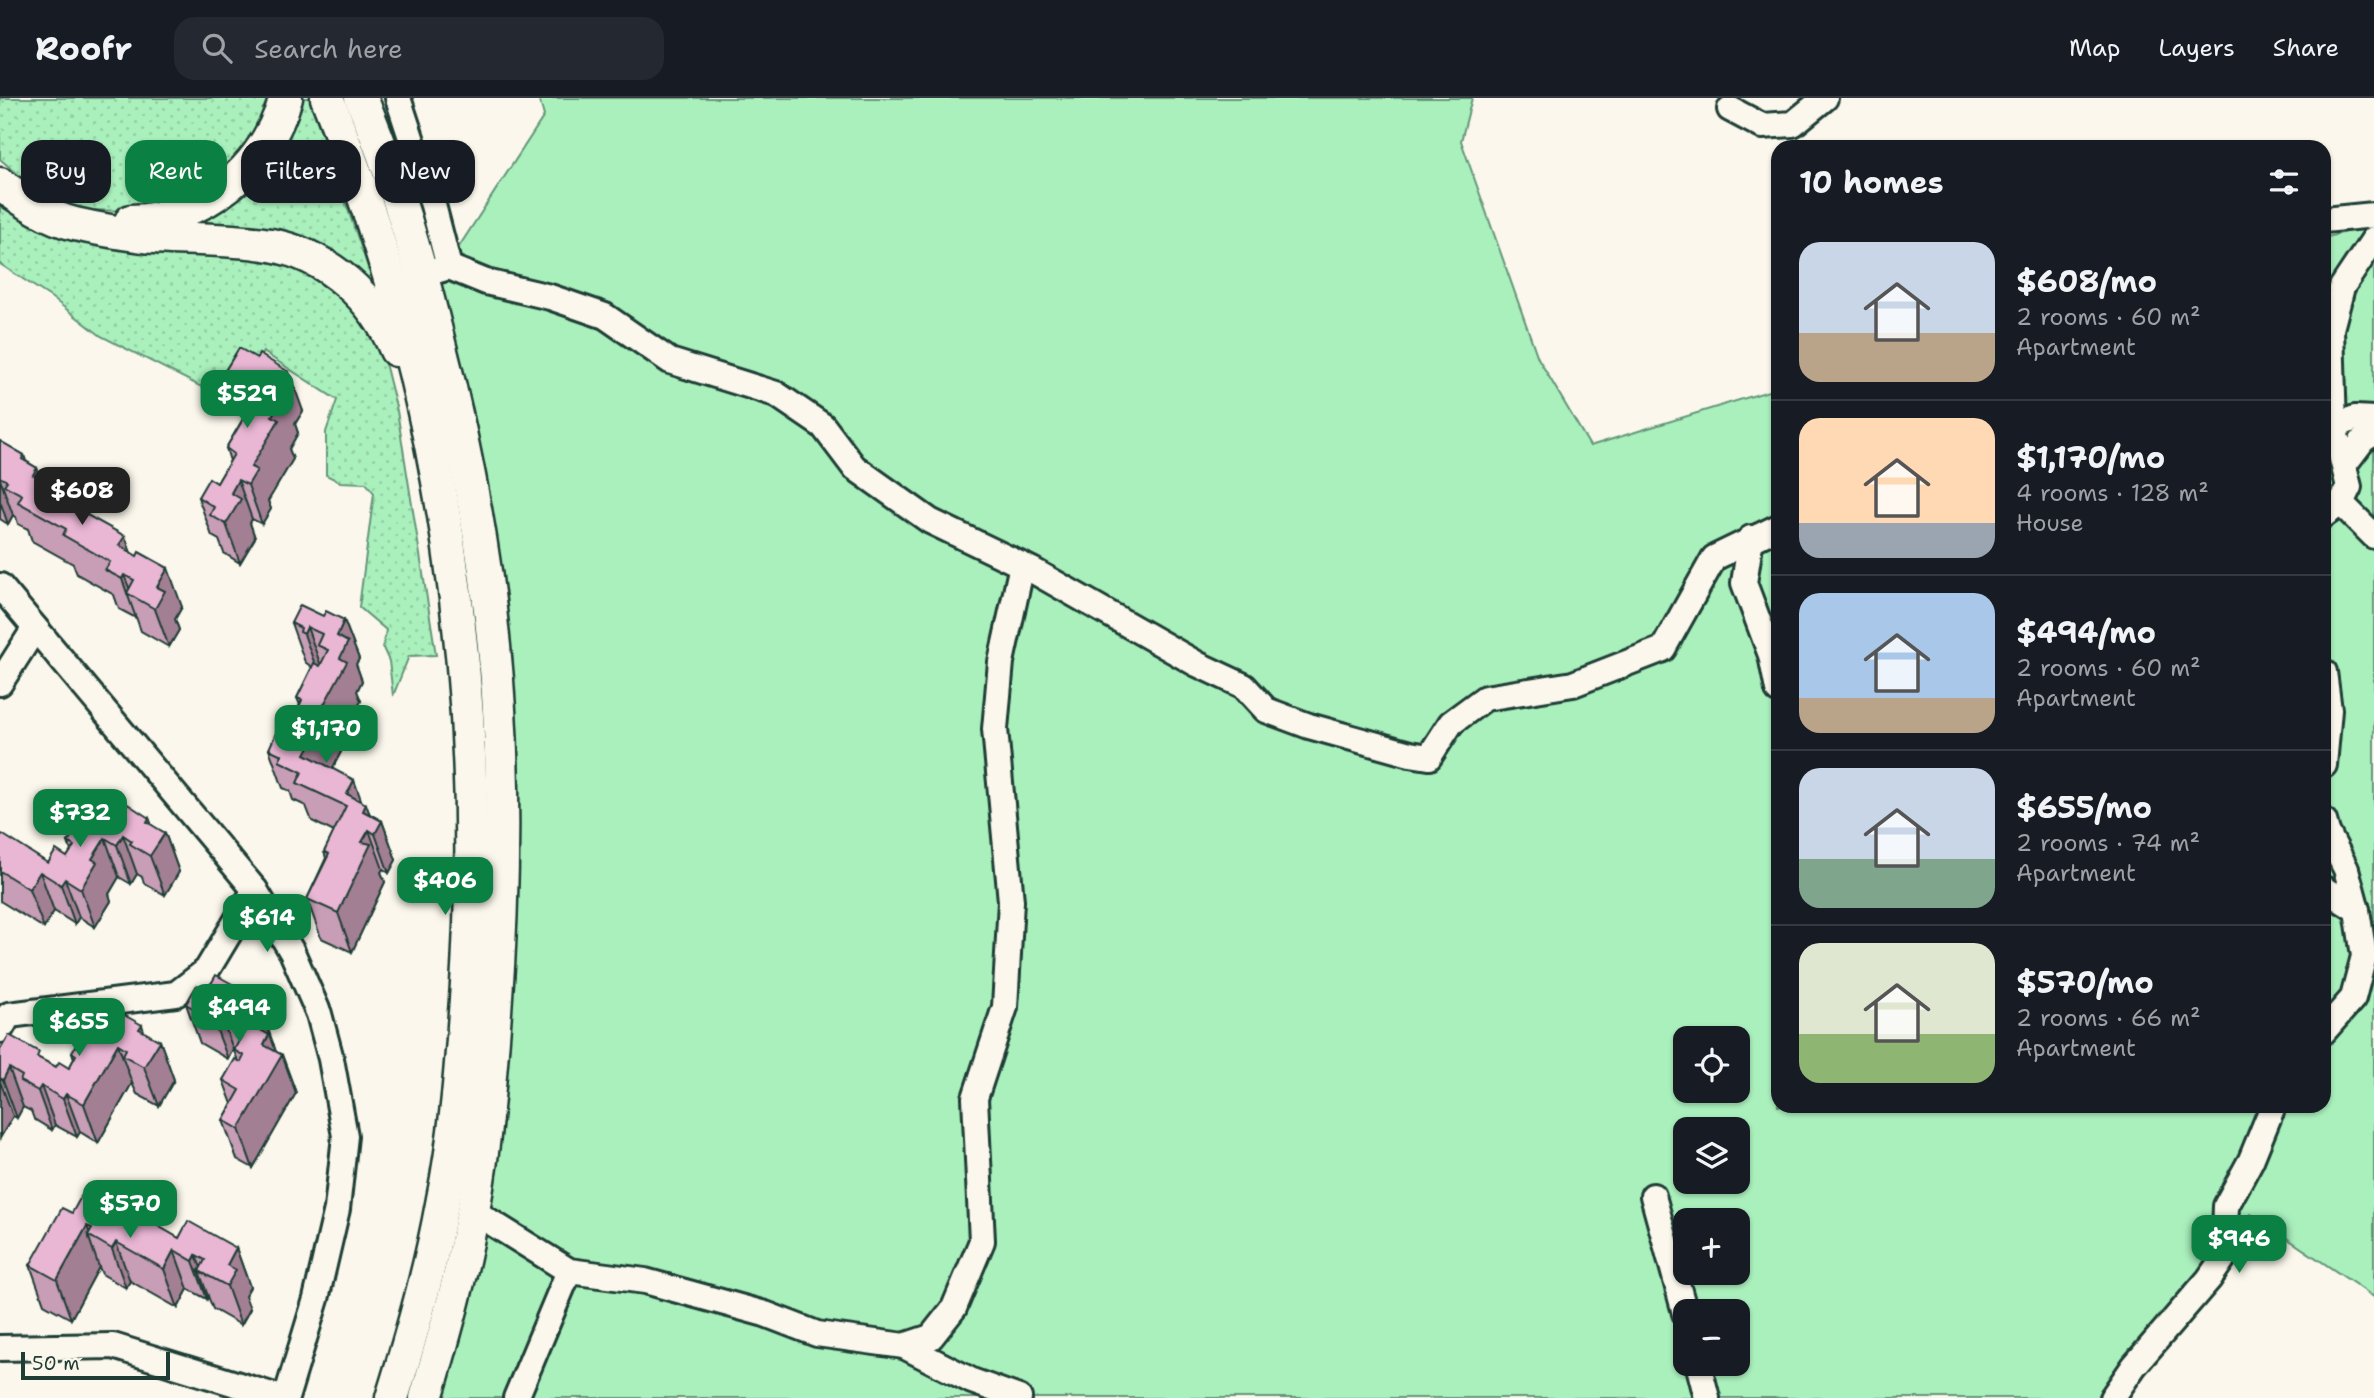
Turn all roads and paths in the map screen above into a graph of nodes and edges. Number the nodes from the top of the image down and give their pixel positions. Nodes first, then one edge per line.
1 (286, 98) edge
2 (327, 98) edge
3 (361, 98) edge
4 (398, 98) edge
5 (1825, 98) edge
6 (1730, 109) dead end
7 (0, 184) edge
8 (2374, 215) edge
9 (2331, 219) edge
10 (73, 223) junction
11 (2374, 239) edge
12 (436, 271) junction
13 (2331, 329) edge
14 (2374, 419) edge
15 (2331, 426) edge
16 (2331, 432) edge
17 (429, 433) junction
18 (2374, 433) edge
19 (2344, 465) junction
20 (2332, 509) edge
21 (1771, 530) edge
22 (2374, 536) edge
23 (1751, 538) junction
24 (1022, 565) junction
25 (0, 586) edge
26 (35, 628) junction
27 (1771, 655) edge
28 (0, 683) edge
29 (2331, 841) edge
30 (255, 890) junction
31 (2331, 893) edge
32 (2357, 909) junction
33 (2331, 1023) edge
34 (0, 1030) edge
35 (2270, 1113) edge
36 (1653, 1196) dead end
37 (473, 1212) junction
38 (569, 1271) junction
39 (1681, 1299) edge
40 (904, 1346) junction
41 (0, 1348) edge
42 (1701, 1376) edge
43 (283, 1398) edge
44 (392, 1398) edge
45 (426, 1398) edge
46 (516, 1398) edge
47 (1018, 1398) edge
48 (1707, 1398) edge
49 (2112, 1398) edge

1 - 10 main road
2 - 17 main road
3 - 12 main road
4 - 12 street
5 - 6 street
7 - 10 main road
8 - 9 street
10 - 17 main road
11 - 13 street
12 - 24 street
12 - 37 main road
14 - 15 street
16 - 19 street
17 - 44 main road
18 - 19 street
19 - 20 street
20 - 22 street
21 - 23 street
23 - 24 street
23 - 27 street
24 - 40 street
25 - 26 street
26 - 28 street
26 - 30 street
29 - 32 street
30 - 34 street
30 - 43 street
31 - 32 street
32 - 33 street
35 - 49 street
36 - 39 street
37 - 38 street
37 - 45 main road
38 - 40 street
38 - 46 street
40 - 47 street
41 - 43 street
42 - 48 street

